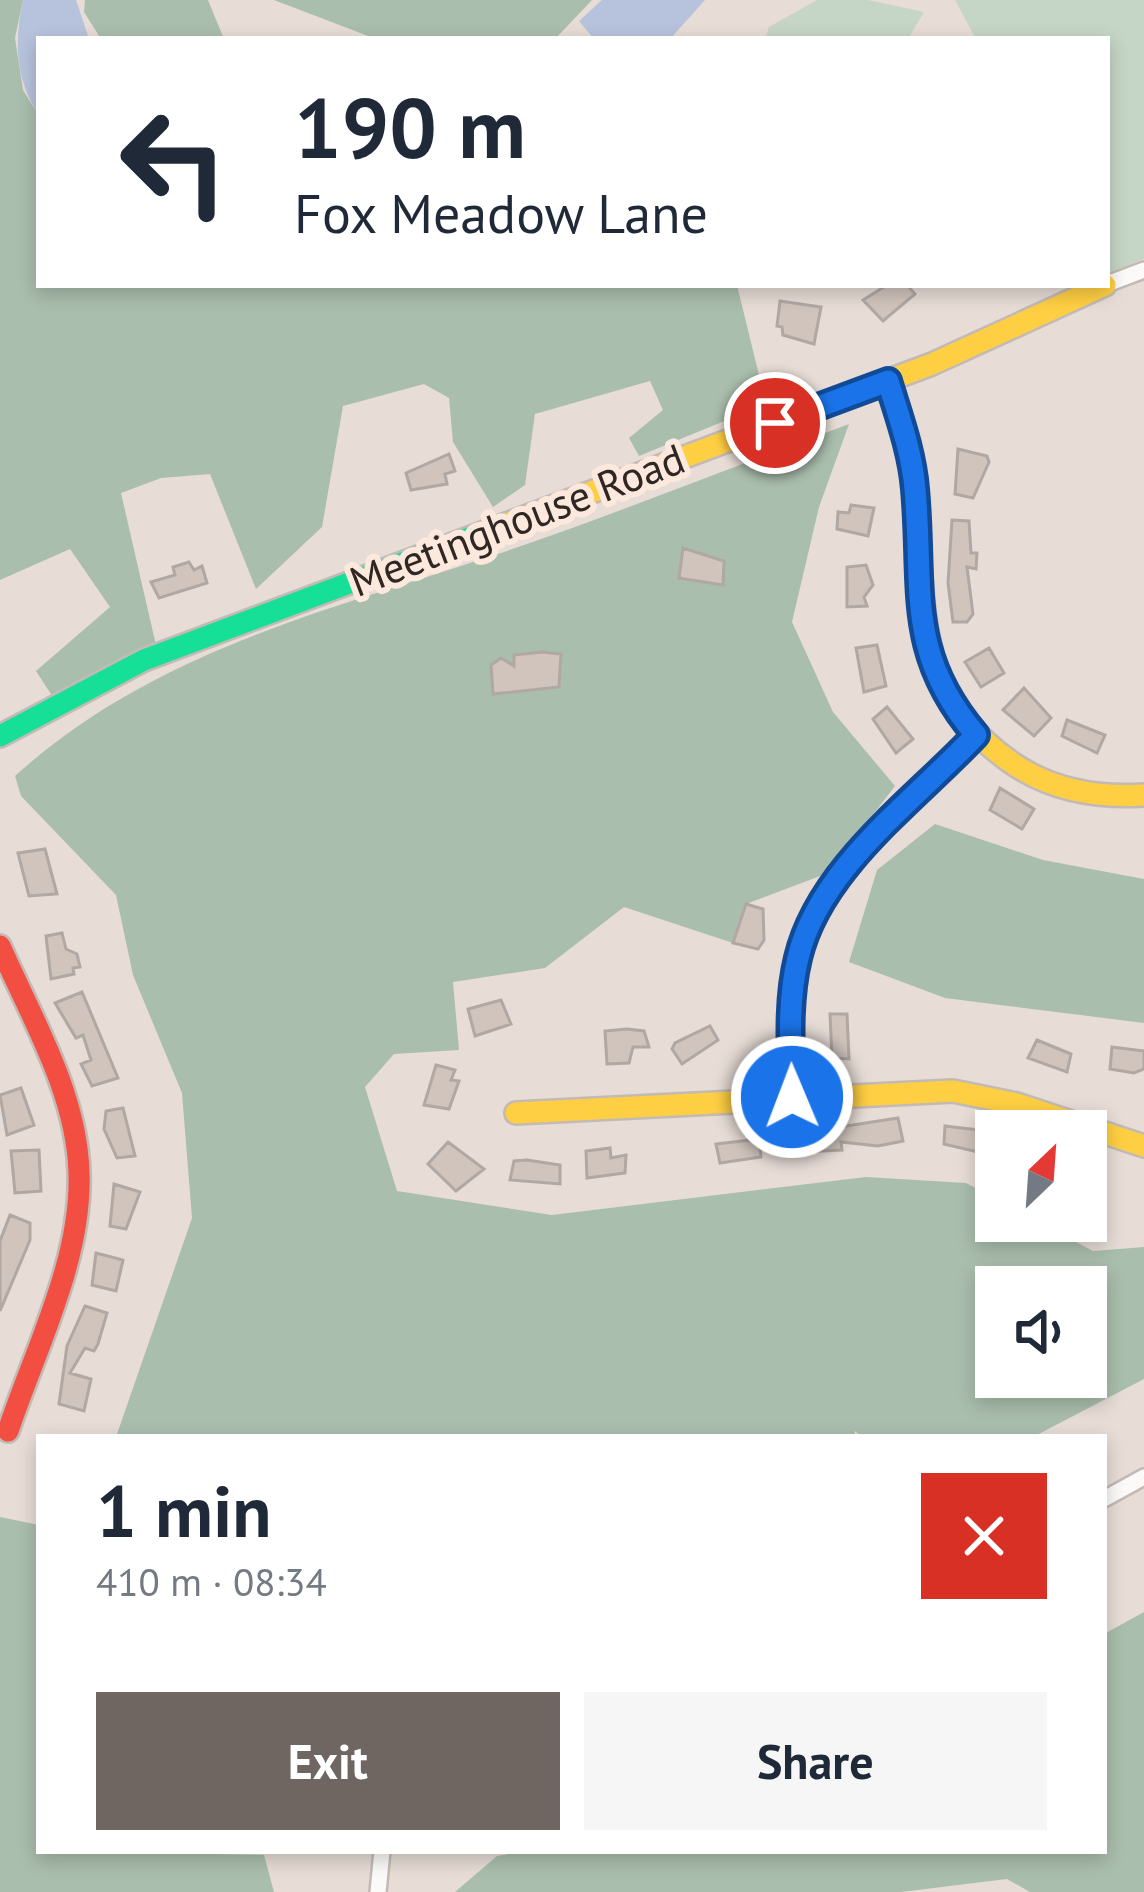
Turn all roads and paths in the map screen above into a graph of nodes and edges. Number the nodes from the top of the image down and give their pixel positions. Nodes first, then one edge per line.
1 (1144, 270) edge
2 (1110, 283) edge
3 (1099, 288) edge
4 (888, 381) junction
5 (976, 735) junction
6 (0, 736) edge
7 (1144, 795) edge
8 (0, 946) edge
9 (792, 1097) junction
10 (516, 1112) dead end
11 (1144, 1147) edge
12 (8, 1431) dead end
13 (1144, 1477) edge
14 (1107, 1496) edge
15 (382, 1854) edge
16 (378, 1892) edge

1 - 2 street, Meetinghouse Road
3 - 4 street, Meetinghouse Road
4 - 5 street
4 - 6 street, Meetinghouse Road
5 - 7 street
5 - 9 street
8 - 12 street
9 - 10 street
9 - 11 street
13 - 14 street
15 - 16 street

